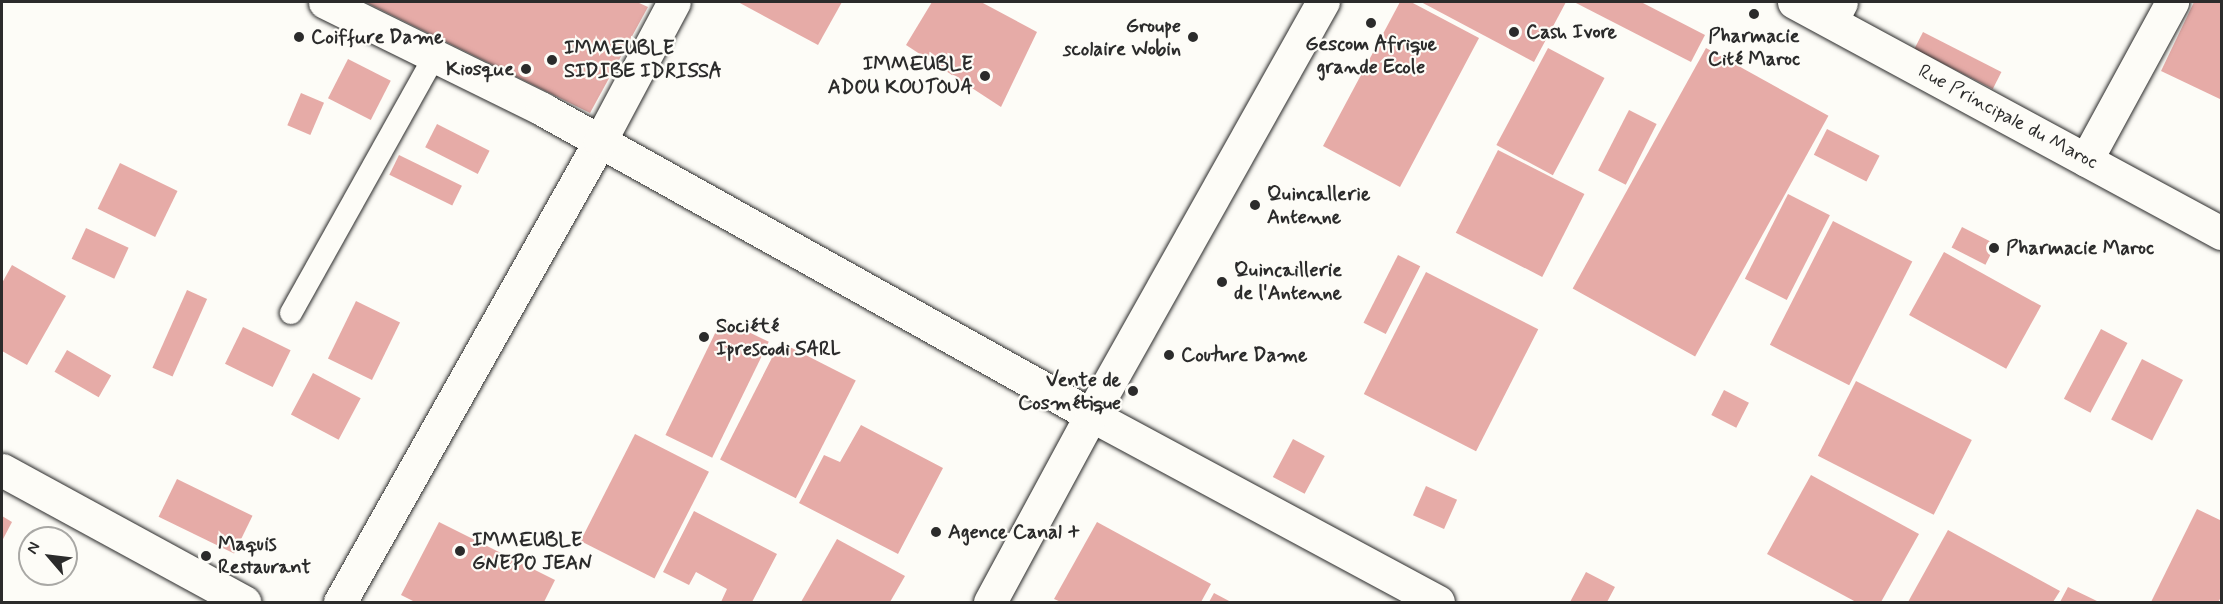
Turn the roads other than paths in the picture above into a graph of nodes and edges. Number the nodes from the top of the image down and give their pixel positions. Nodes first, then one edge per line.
1 (674, 2) edge
2 (1323, 2) edge
3 (1794, 2) edge
4 (2172, 2) edge
5 (340, 4) edge
6 (1836, 11) edge
7 (434, 57) junction
8 (600, 141) junction
9 (2086, 160) junction
10 (2222, 233) edge
11 (291, 313) dead end
12 (1091, 416) junction
13 (2, 470) edge
14 (244, 603) edge
15 (340, 603) edge
16 (990, 603) edge
17 (1438, 603) edge

1 - 8 street
2 - 12 street
3 - 6 street, Rue Principale du Maroc
4 - 9 street
5 - 7 street
6 - 9 street, Rue Principale du Maroc
7 - 8 street
7 - 11 lane
8 - 12 street
8 - 15 street
9 - 10 street, Rue Principale du Maroc
12 - 16 street
12 - 17 street
13 - 14 street

